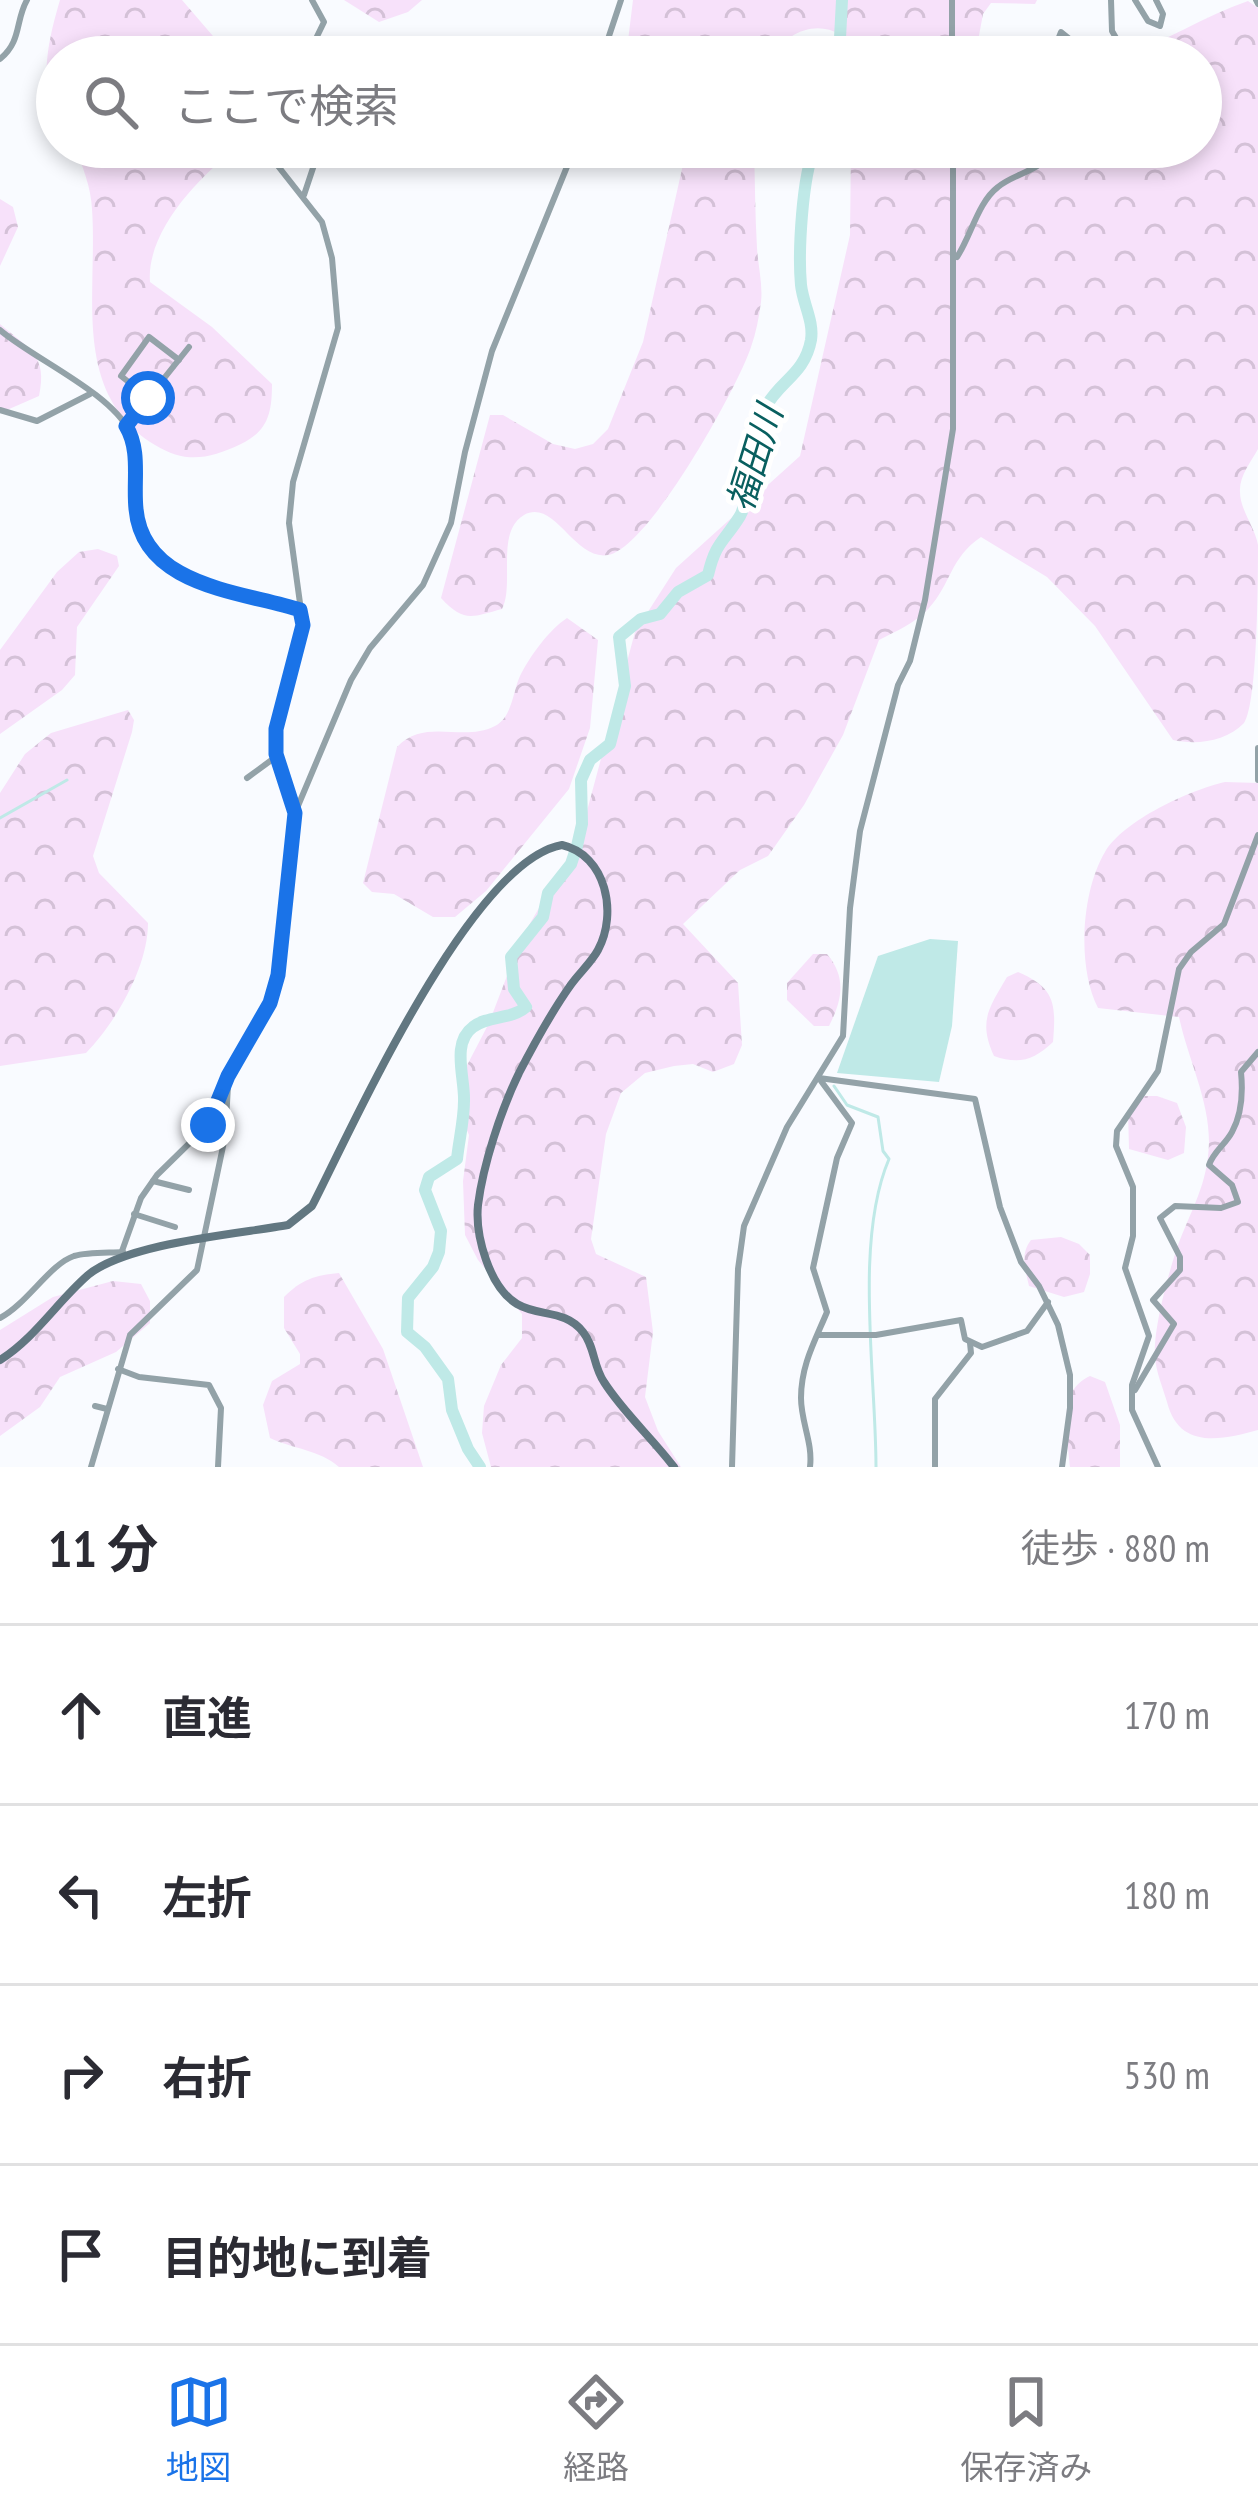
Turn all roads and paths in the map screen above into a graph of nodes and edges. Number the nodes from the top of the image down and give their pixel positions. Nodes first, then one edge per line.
1 (28, 0) edge
2 (312, 0) edge
3 (621, 0) edge
4 (952, 0) edge
5 (1111, 0) edge
6 (1135, 0) edge
7 (1156, 0) edge
8 (318, 36) edge
9 (609, 36) edge
10 (952, 36) edge
11 (1114, 36) edge
12 (0, 58) edge
13 (281, 168) edge
14 (313, 168) edge
15 (567, 168) edge
16 (954, 168) edge
17 (1032, 168) edge
18 (304, 195) junction
19 (956, 260) junction
20 (0, 330) edge
21 (189, 347) dead end
22 (179, 360) junction
23 (90, 394) junction
24 (148, 398) junction
25 (0, 410) edge
26 (126, 426) junction
27 (300, 610) junction
28 (1258, 748) edge
29 (277, 756) junction
30 (247, 778) dead end
31 (1258, 780) edge
32 (295, 813) junction
33 (1258, 835) edge
34 (1258, 1052) edge
35 (228, 1076) junction
36 (819, 1078) junction
37 (153, 1181) junction
38 (189, 1190) dead end
39 (134, 1214) junction
40 (175, 1226) dead end
41 (204, 1240) junction
42 (126, 1254) junction
43 (1048, 1302) junction
44 (0, 1318) edge
45 (817, 1335) junction
46 (970, 1343) junction
47 (0, 1360) edge
48 (118, 1370) junction
49 (1131, 1399) junction
50 (95, 1406) dead end
51 (107, 1409) junction
52 (92, 1467) edge
53 (218, 1467) edge
54 (674, 1467) edge
55 (733, 1467) edge
56 (810, 1467) edge
57 (935, 1467) edge
58 (1062, 1467) edge
59 (1158, 1467) edge

1 - 12 street
2 - 8 street
3 - 9 street
4 - 10 street
5 - 11 street
6 - 7 street
13 - 18 street
14 - 18 street
15 - 32 street
16 - 19 street
17 - 19 street
18 - 27 street
19 - 36 street
20 - 23 street
21 - 22 street
22 - 24 street
22 - 24 street
23 - 25 street
23 - 26 street
24 - 26 street
26 - 27 street
27 - 29 street
28 - 31 street
29 - 30 street
29 - 32 street
32 - 35 street
33 - 49 street
34 - 49 street
35 - 37 street
35 - 41 street
36 - 43 street
36 - 45 street
36 - 55 street
37 - 38 street
37 - 39 street
39 - 40 street
39 - 42 street
41 - 42 street
41 - 48 street
41 - 54 street
42 - 44 street
42 - 47 street
43 - 46 street
43 - 58 street
45 - 46 street
45 - 56 street
46 - 57 street
48 - 51 street
48 - 53 street
49 - 59 street
50 - 51 street
51 - 52 street

